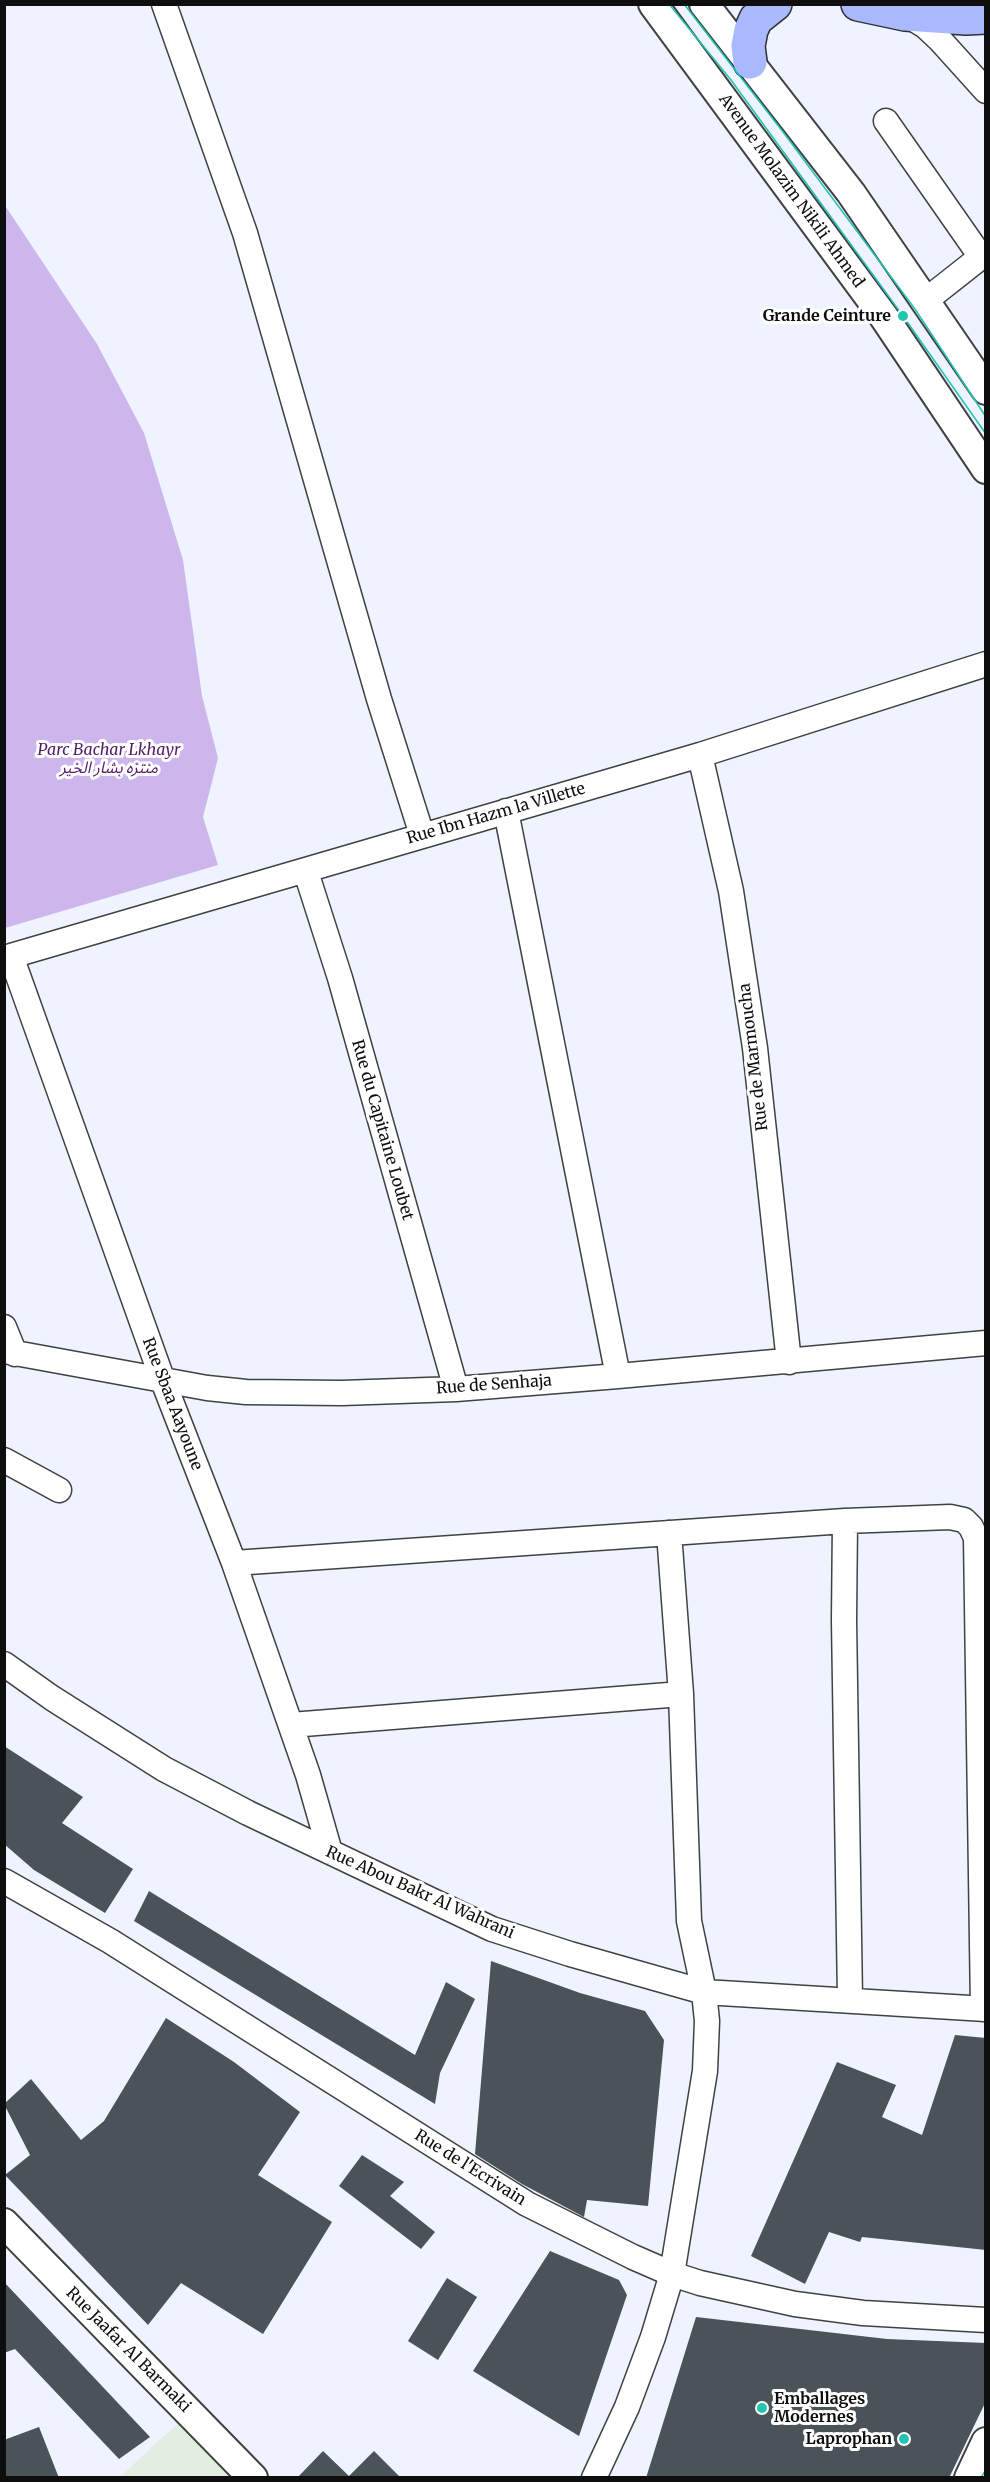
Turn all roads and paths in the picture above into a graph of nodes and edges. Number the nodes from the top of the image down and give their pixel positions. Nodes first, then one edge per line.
1 (164, 4) edge
2 (653, 4) edge
3 (704, 4) edge
4 (775, 4) edge
5 (858, 4) edge
6 (905, 14) junction
7 (986, 17) edge
8 (750, 62) junction
9 (986, 91) edge
10 (886, 121) dead end
11 (983, 255) edge
12 (926, 301) junction
13 (986, 390) edge
14 (986, 468) edge
15 (986, 663) edge
16 (700, 755) junction
17 (506, 811) junction
18 (423, 835) junction
19 (306, 872) junction
20 (8, 957) edge
21 (4, 1326) edge
22 (986, 1342) edge
23 (10, 1353) edge
24 (789, 1362) junction
25 (618, 1376) junction
26 (163, 1382) junction
27 (456, 1389) junction
28 (4, 1460) edge
29 (59, 1490) dead end
30 (845, 1521) junction
31 (669, 1533) junction
32 (234, 1563) junction
33 (4, 1664) edge
34 (681, 1694) junction
35 (291, 1725) junction
36 (330, 1852) junction
37 (4, 1881) edge
38 (704, 1992) junction
39 (850, 1999) junction
40 (984, 2009) edge
41 (4, 2223) edge
42 (672, 2274) junction
43 (986, 2320) edge
44 (986, 2442) edge
45 (253, 2478) edge
46 (594, 2478) edge
47 (969, 2478) edge

1 - 18 street
2 - 14 street, Avenue Molazim Nikili Ahmed
3 - 8 street
4 - 8 main road
5 - 6 main road
6 - 7 main road
6 - 9 street
8 - 12 street
10 - 11 street
11 - 12 street
12 - 13 street
15 - 16 street, Rue Ibn Hazm la Villette
16 - 17 street, Rue Ibn Hazm la Villette
16 - 24 street, Rue de Marmoucha
17 - 18 street, Rue Ibn Hazm la Villette
17 - 25 street
18 - 19 street, Rue Ibn Hazm la Villette
19 - 20 street, Rue Ibn Hazm la Villette
19 - 27 street, Rue du Capitaine Loubet
20 - 26 street, Rue Sbaa Aayoune
21 - 23 street
22 - 24 street, Rue de Senhaja
23 - 26 street, Rue de Senhaja
24 - 25 street, Rue de Senhaja
25 - 27 street, Rue de Senhaja
26 - 27 street, Rue de Senhaja
26 - 32 street, Rue Sbaa Aayoune
28 - 29 street
30 - 31 street
30 - 39 street
30 - 40 street
31 - 32 street
31 - 34 street
32 - 35 street, Rue Sbaa Aayoune
33 - 36 street, Rue Abou Bakr Al Wahrani
34 - 35 street
34 - 38 street
35 - 36 street, Rue Sbaa Aayoune
36 - 38 street, Rue Abou Bakr Al Wahrani
37 - 42 street, Rue de l'Ecrivain
38 - 39 street, Rue Abou Bakr Al Wahrani
38 - 42 street
39 - 40 street, Rue Abou Bakr Al Wahrani
41 - 45 street, Rue Jaafar Al Barmaki
42 - 43 street, Rue de l'Ecrivain
42 - 46 street
44 - 47 street

